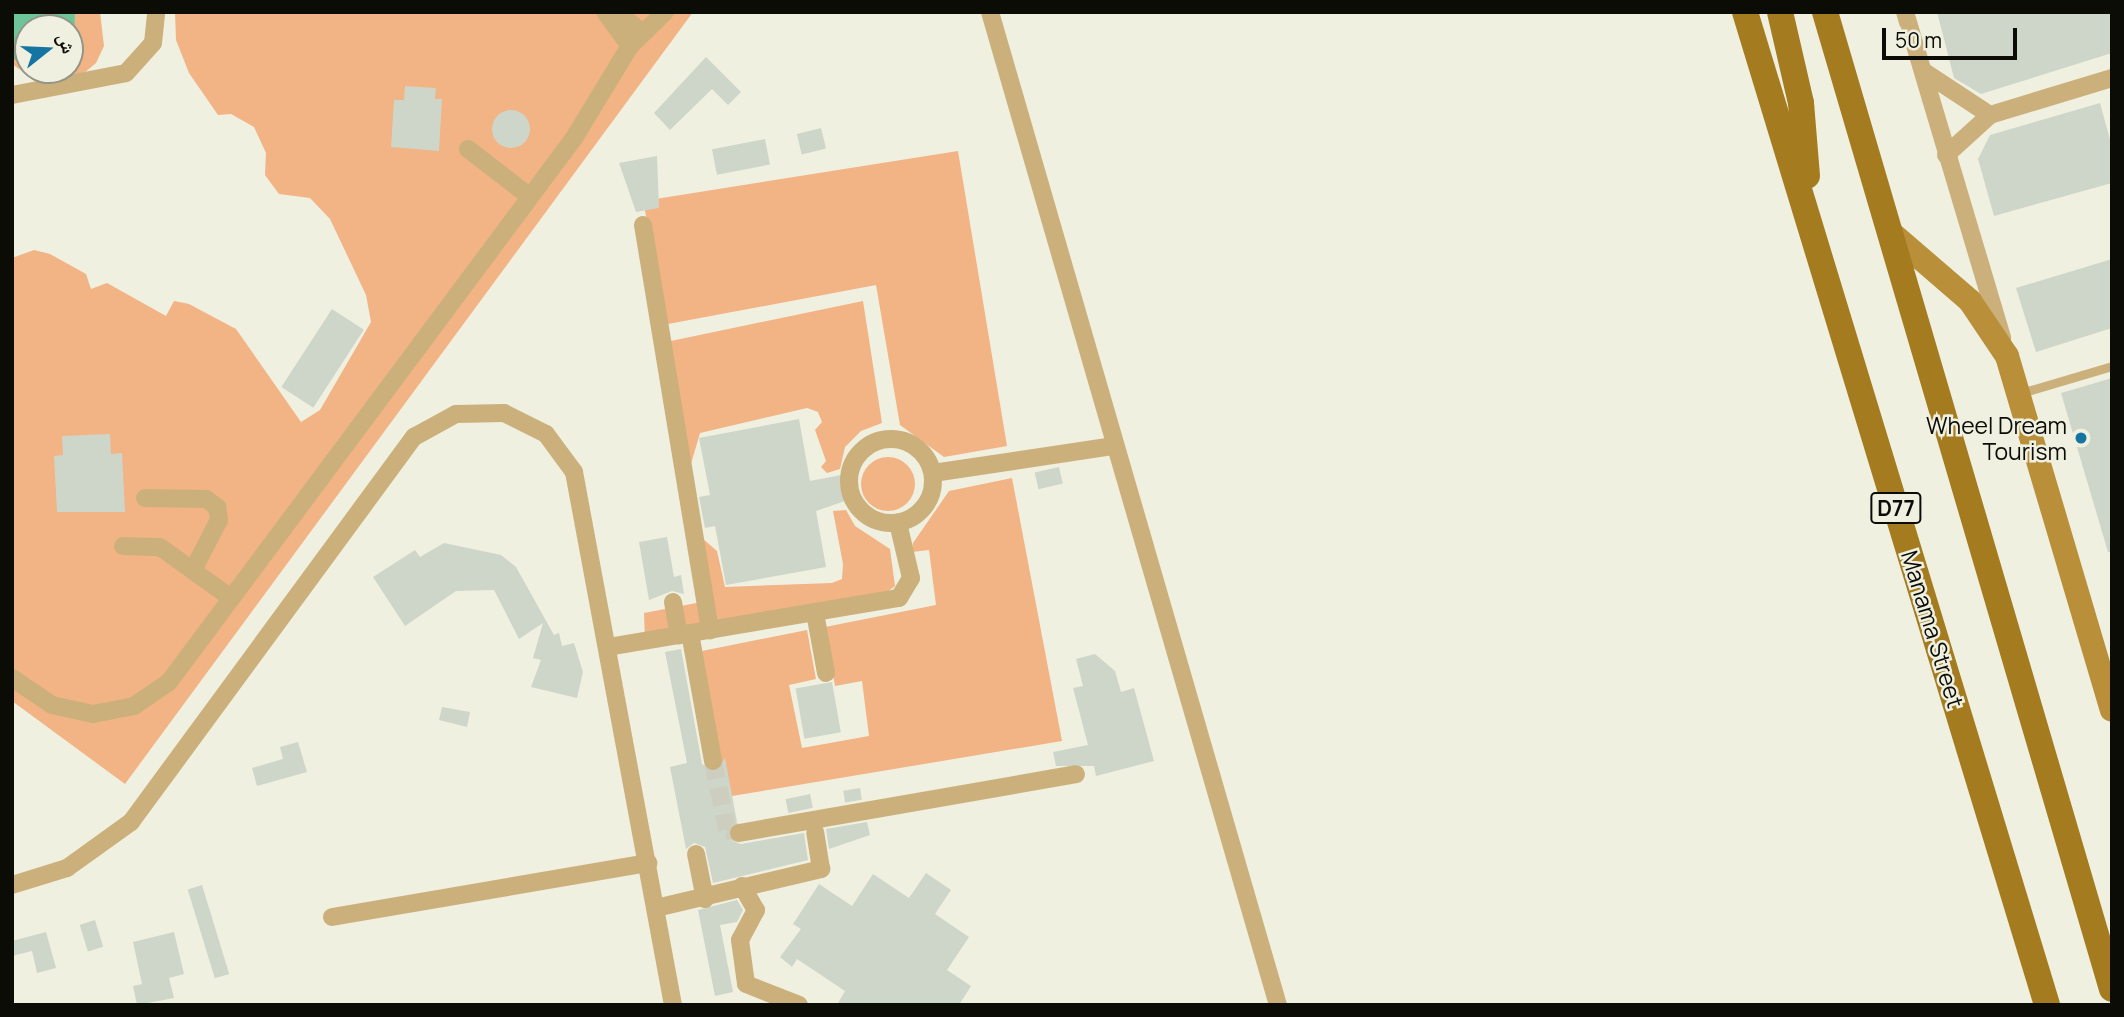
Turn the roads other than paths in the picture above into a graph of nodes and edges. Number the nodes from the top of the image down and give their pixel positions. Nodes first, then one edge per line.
1 (156, 12) edge
2 (606, 12) edge
3 (618, 12) edge
4 (664, 12) edge
5 (990, 12) edge
6 (1745, 12) edge
7 (1780, 12) edge
8 (1825, 12) edge
9 (1905, 12) edge
10 (636, 40) junction
11 (1922, 70) junction
12 (2112, 78) edge
13 (12, 95) edge
14 (1990, 115) junction
15 (468, 149) dead end
16 (1946, 155) junction
17 (528, 196) junction
18 (1810, 218) junction
19 (643, 225) dead end
20 (1889, 231) junction
21 (2007, 356) junction
22 (2112, 366) edge
23 (2020, 394) junction
24 (1114, 446) junction
25 (933, 472) junction
26 (145, 498) dead end
27 (898, 523) junction
28 (123, 546) dead end
29 (193, 570) junction
30 (231, 598) junction
31 (673, 602) dead end
32 (815, 613) junction
33 (710, 630) junction
34 (684, 634) junction
35 (608, 647) junction
36 (826, 673) dead end
37 (12, 678) edge
38 (2112, 710) edge
39 (713, 761) tunnel mouth
40 (1076, 774) dead end
41 (815, 832) dead end
42 (739, 833) dead end
43 (696, 854) dead end
44 (648, 863) junction
45 (12, 885) edge
46 (742, 886) junction
47 (705, 899) junction
48 (656, 908) junction
49 (332, 917) dead end
50 (2112, 989) edge
51 (673, 1005) edge
52 (799, 1005) edge
53 (1278, 1005) edge
54 (2047, 1005) edge

1 - 13 street
2 - 10 street
3 - 10 street
4 - 10 street
5 - 24 street
6 - 18 main road, Manama Street / D77
7 - 18 main road
8 - 20 main road
9 - 11 street
10 - 17 street
11 - 14 street
11 - 16 street
12 - 14 street
14 - 16 street
15 - 17 street
16 - 21 street
17 - 30 street
18 - 54 main road, Manama Street / D77
19 - 33 street
20 - 21 street
20 - 50 main road
21 - 23 street
22 - 23 lane
23 - 38 street
24 - 25 street
24 - 53 street
25 - 27 street
25 - 27 street
26 - 29 street
27 - 32 street
28 - 29 street
29 - 30 street
30 - 37 street
31 - 34 street
32 - 33 street
32 - 36 street
33 - 34 street
34 - 35 street
34 - 39 street
35 - 44 street
35 - 45 street
40 - 42 street
41 - 46 street
43 - 47 street
44 - 48 street
44 - 49 street
46 - 47 street
46 - 52 street
47 - 48 street
48 - 51 street

